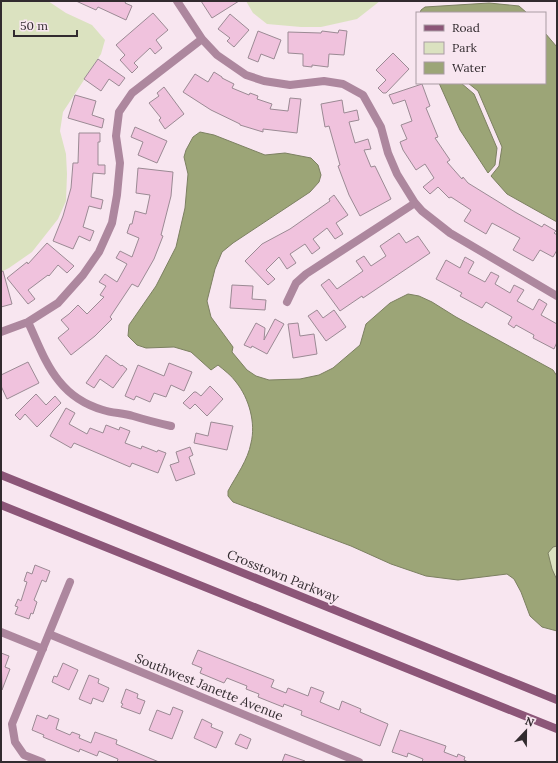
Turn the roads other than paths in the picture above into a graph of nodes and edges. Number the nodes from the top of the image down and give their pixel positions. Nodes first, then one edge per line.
1 (177, 1) edge
2 (202, 39) junction
3 (415, 203) junction
4 (557, 296) edge
5 (286, 302) dead end
6 (28, 322) junction
7 (1, 332) edge
8 (171, 426) dead end
9 (1, 475) edge
10 (1, 505) edge
11 (70, 582) dead end
12 (1, 632) edge
13 (49, 634) junction
14 (43, 649) junction
15 (557, 700) edge
16 (557, 729) edge
17 (42, 762) edge
18 (359, 762) edge

1 - 2 street
2 - 3 street
2 - 6 street
3 - 4 street
3 - 5 street
6 - 7 street
6 - 8 street
9 - 15 main road, Crosstown Parkway
10 - 16 main road
11 - 13 street
12 - 14 street
13 - 14 street
13 - 18 street, Southwest Janette Avenue
14 - 17 street

